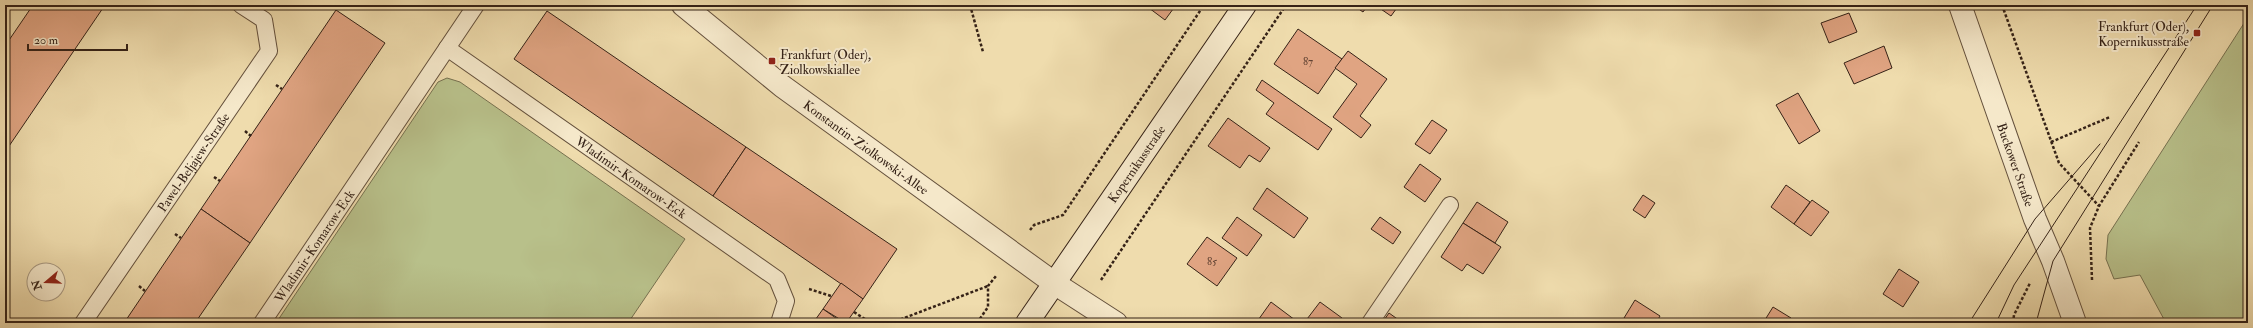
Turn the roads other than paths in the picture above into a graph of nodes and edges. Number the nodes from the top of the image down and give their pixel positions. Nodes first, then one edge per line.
1 (240, 5) edge
2 (476, 5) edge
3 (683, 5) edge
4 (1245, 5) edge
5 (1960, 5) edge
6 (447, 48) junction
7 (1450, 205) dead end
8 (1054, 283) junction
9 (83, 323) edge
10 (262, 323) edge
11 (779, 323) edge
12 (1027, 323) edge
13 (1116, 323) edge
14 (1370, 323) edge
15 (2075, 323) edge

1 - 9 lane, Pawel-Beljajew-Straße
2 - 6 lane, Wladimir-Komarow-Eck
3 - 8 street, Konstantin-Ziolkowski-Allee
4 - 8 street, Kopernikusstraße
5 - 15 street, Buckower Straße
6 - 10 lane, Wladimir-Komarow-Eck
6 - 11 lane, Wladimir-Komarow-Eck
7 - 14 lane
8 - 12 street, Kopernikusstraße
8 - 13 street, Konstantin-Ziolkowski-Allee

